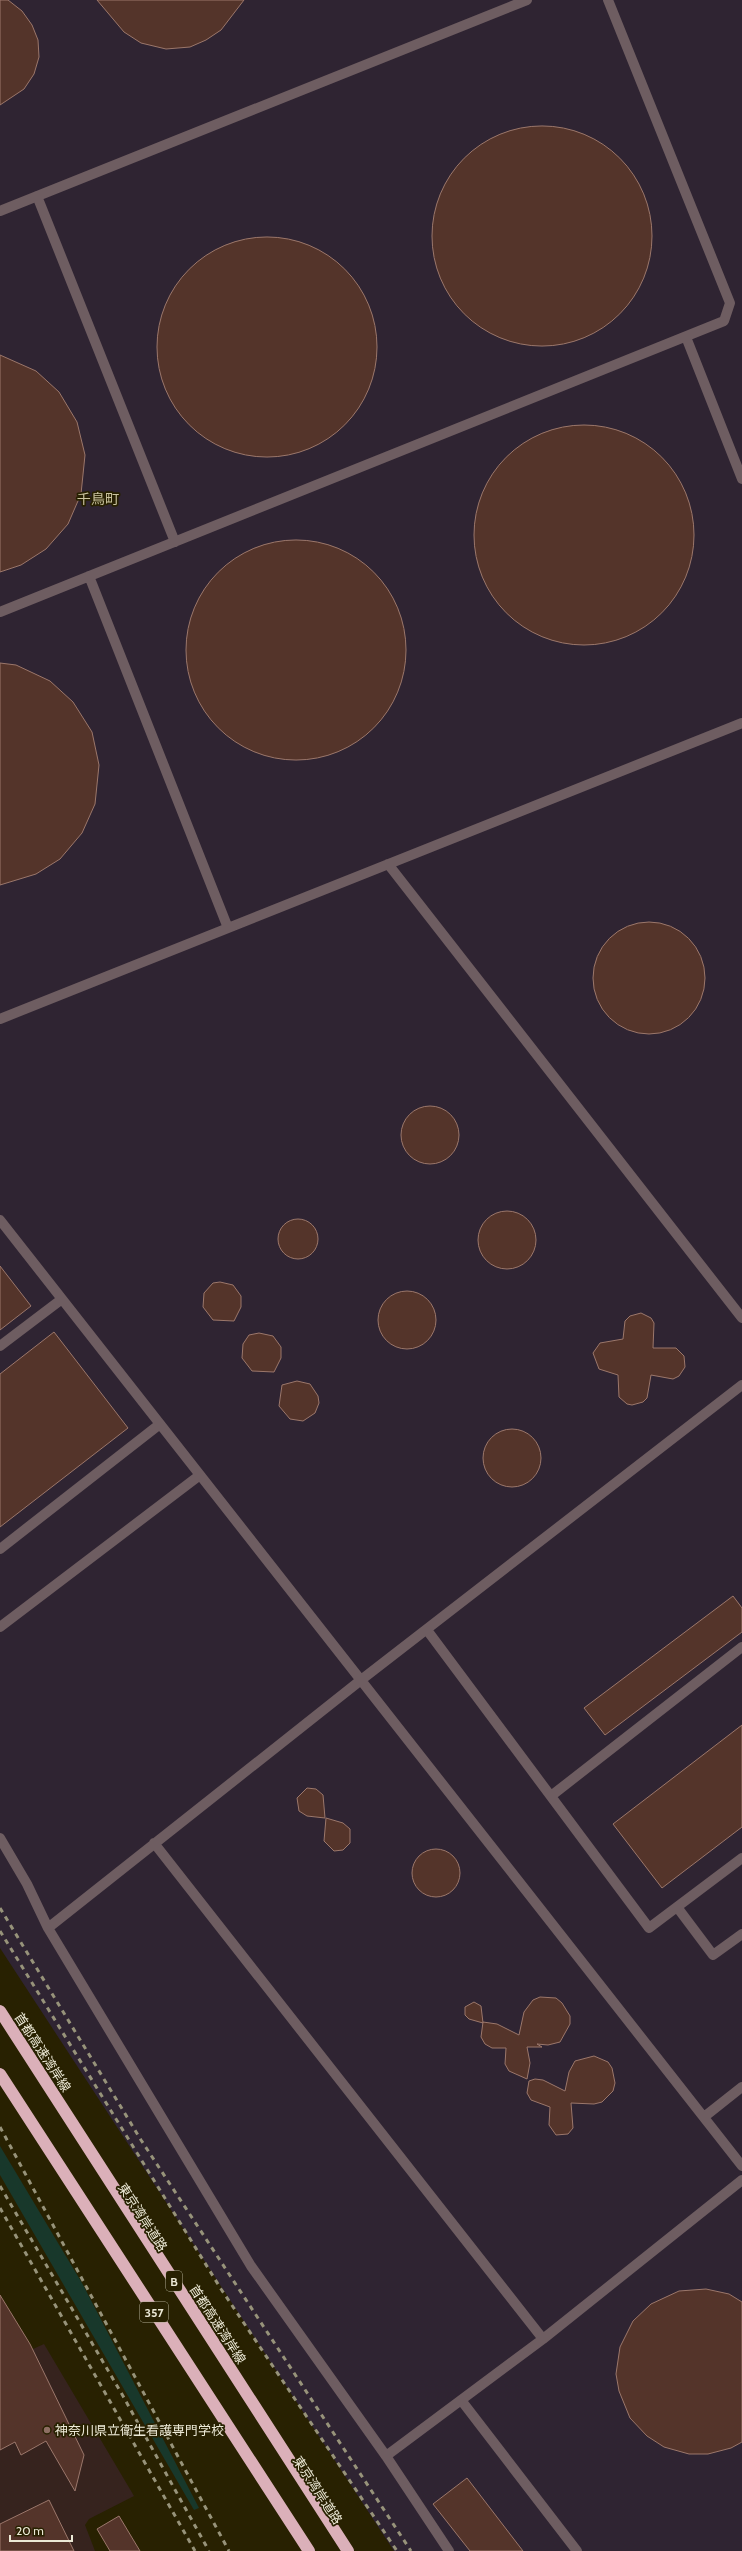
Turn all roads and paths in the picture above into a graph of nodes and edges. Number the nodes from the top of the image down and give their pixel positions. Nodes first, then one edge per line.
1 (527, 0) edge
2 (608, 0) edge
3 (37, 196) junction
4 (0, 211) edge
5 (686, 337) junction
6 (742, 479) edge
7 (175, 542) junction
8 (89, 576) junction
9 (0, 612) edge
10 (742, 723) edge
11 (388, 864) junction
12 (228, 928) junction
13 (0, 1019) edge
14 (0, 1220) edge
15 (62, 1299) junction
16 (742, 1318) edge
17 (0, 1346) edge
18 (742, 1385) edge
19 (160, 1424) junction
20 (200, 1475) junction
21 (0, 1549) edge
22 (0, 1628) edge
23 (427, 1630) junction
24 (742, 1647) edge
25 (361, 1680) junction
26 (551, 1796) junction
27 (0, 1838) edge
28 (154, 1843) junction
29 (742, 1858) edge
30 (677, 1907) junction
31 (48, 1928) junction
32 (742, 1934) edge
33 (0, 2011) edge
34 (0, 2021) edge
35 (0, 2074) edge
36 (0, 2085) edge
37 (742, 2087) edge
38 (704, 2117) junction
39 (742, 2166) edge
40 (742, 2180) edge
41 (543, 2339) junction
42 (461, 2400) junction
43 (386, 2456) junction
44 (301, 2551) edge
45 (309, 2551) edge
46 (340, 2551) edge
47 (348, 2551) edge
48 (449, 2551) edge
49 (577, 2551) edge

1 - 3 lane
2 - 5 lane
3 - 4 lane
3 - 7 lane
5 - 6 lane
5 - 7 lane
7 - 8 lane
8 - 9 lane
8 - 12 lane
10 - 11 lane
11 - 12 lane
11 - 16 lane
12 - 13 lane
14 - 15 lane
15 - 17 lane
15 - 19 lane
18 - 23 lane
19 - 20 lane
19 - 21 lane
20 - 22 lane
20 - 25 lane
23 - 25 lane
23 - 26 lane
24 - 26 lane
25 - 28 lane
25 - 38 lane
26 - 30 lane
27 - 31 lane
28 - 31 lane
28 - 41 lane
29 - 30 lane
30 - 32 lane
31 - 43 lane
33 - 47 highway, 首都高速湾岸線 / B
34 - 46 highway, 東京湾岸道路 / 357
35 - 45 highway, 357
36 - 44 highway
37 - 38 lane
38 - 39 lane
40 - 41 lane
41 - 42 lane
42 - 43 lane
42 - 49 lane
43 - 48 lane

